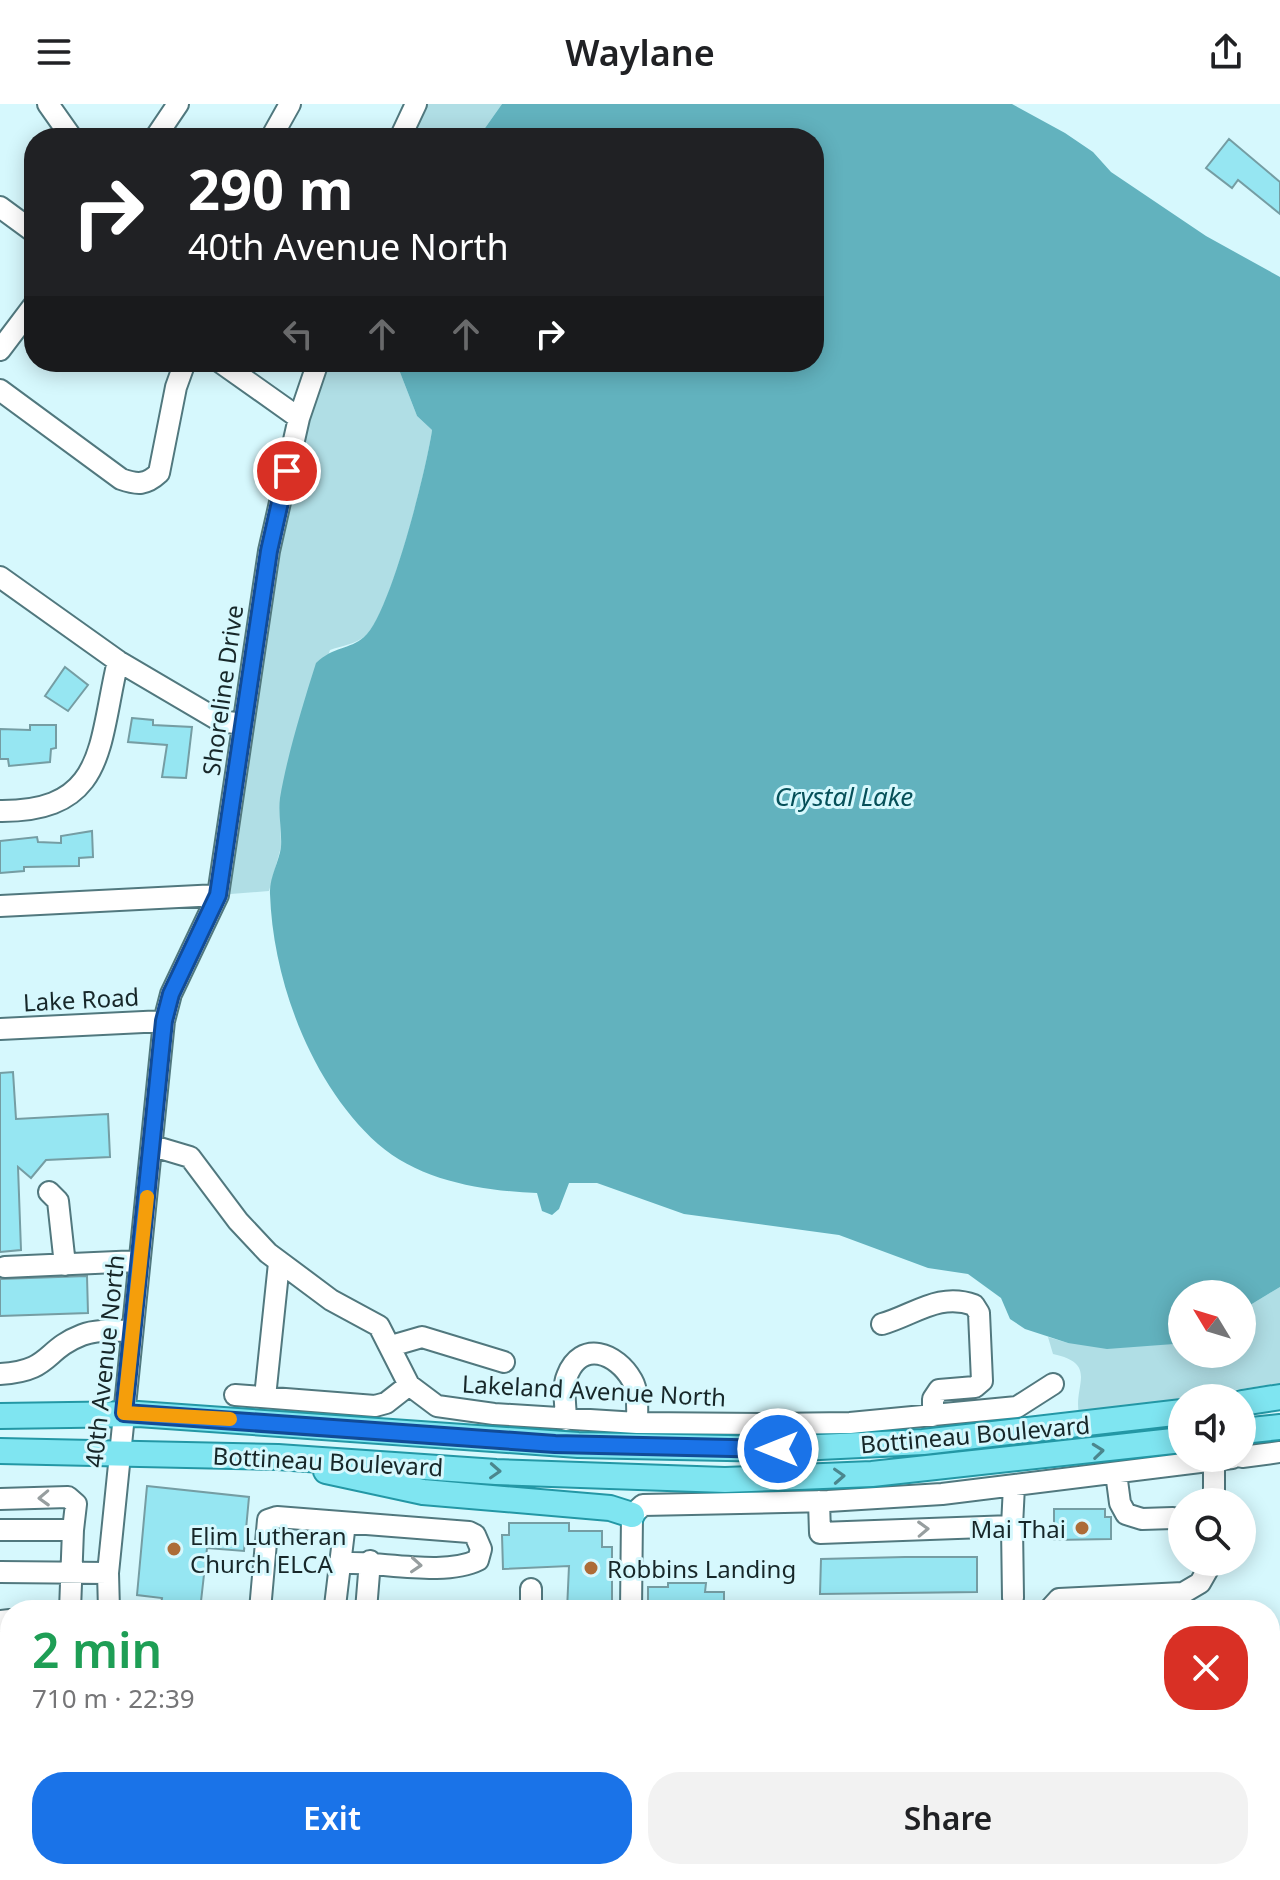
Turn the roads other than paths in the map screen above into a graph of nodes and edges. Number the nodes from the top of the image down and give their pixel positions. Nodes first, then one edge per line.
1 (48, 104) edge
2 (178, 104) edge
3 (290, 104) edge
4 (416, 104) edge
5 (65, 128) edge
6 (162, 128) edge
7 (277, 128) edge
8 (405, 128) edge
9 (0, 207) edge
10 (24, 225) edge
11 (24, 318) edge
12 (1, 348) edge
13 (181, 372) edge
14 (234, 372) edge
15 (315, 372) edge
16 (0, 390) edge
17 (299, 418) junction
18 (0, 577) edge
19 (118, 661) junction
20 (243, 724) junction
21 (0, 811) edge
22 (218, 895) junction
23 (0, 906) edge
24 (164, 1021) junction
25 (0, 1029) edge
26 (153, 1146) junction
27 (49, 1192) dead end
28 (139, 1261) junction
29 (279, 1263) junction
30 (65, 1265) junction
31 (5, 1267) dead end
32 (882, 1324) dead end
33 (132, 1331) junction
34 (391, 1346) junction
35 (504, 1362) dead end
36 (0, 1374) edge
37 (1053, 1384) dead end
38 (409, 1385) junction
39 (235, 1395) dead end
40 (265, 1397) junction
41 (1280, 1397) edge
42 (1256, 1401) edge
43 (124, 1413) junction
44 (1168, 1414) edge
45 (0, 1416) edge
46 (933, 1416) junction
47 (566, 1420) junction
48 (637, 1423) junction
49 (1280, 1427) edge
50 (1256, 1430) edge
51 (1168, 1442) edge
52 (0, 1451) edge
53 (121, 1452) junction
54 (1280, 1452) edge
55 (1256, 1455) edge
56 (278, 1457) junction
57 (1168, 1466) edge
58 (1116, 1473) junction
59 (1014, 1486) junction
60 (976, 1490) junction
61 (0, 1499) edge
62 (819, 1501) junction
63 (632, 1515) junction
64 (1168, 1518) edge
65 (345, 1523) junction
66 (1012, 1526) junction
67 (976, 1527) junction
68 (0, 1530) edge
69 (73, 1530) junction
70 (370, 1561) junction
71 (339, 1563) junction
72 (0, 1572) edge
73 (72, 1573) junction
74 (108, 1573) junction
75 (1205, 1576) edge
76 (1013, 1598) dead end
77 (71, 1600) edge
78 (109, 1600) edge
79 (261, 1600) edge
80 (336, 1600) edge
81 (367, 1600) edge
82 (631, 1600) edge
83 (1058, 1600) edge

1 - 5 street
2 - 6 street
3 - 7 street
4 - 8 street
9 - 10 street
11 - 12 street
13 - 16 street
14 - 17 street
15 - 17 street, Shoreline Drive
17 - 20 street, Shoreline Drive
18 - 19 street
19 - 20 street
19 - 21 street
20 - 22 street, Shoreline Drive
22 - 23 street
22 - 24 street, Shoreline Drive
24 - 25 street, Lake Road
24 - 26 street, 40th Avenue North
26 - 28 street, 40th Avenue North
26 - 29 street
27 - 30 street
28 - 30 street
28 - 33 street, 40th Avenue North
29 - 34 street
29 - 40 street
30 - 31 street
32 - 46 street
33 - 36 street
33 - 43 street, 40th Avenue North
34 - 35 street
34 - 38 street
37 - 46 street, Lakeland Avenue North
38 - 40 street
38 - 47 street, Lakeland Avenue North
39 - 40 street
41 - 42 main road
43 - 44 main road, Bottineau Boulevard
43 - 45 main road, Bottineau Boulevard
43 - 53 street, 40th Avenue North
46 - 48 street, Lakeland Avenue North
47 - 48 street, Lakeland Avenue North
47 - 48 street
49 - 50 main road
56 -> 51 main road, Bottineau Boulevard
52 - 53 main road, Bottineau Boulevard
53 - 56 main road, Bottineau Boulevard
53 - 74 street, 40th Avenue North
54 - 55 street
56 - 63 main road
57 - 58 street
58 - 59 street
58 - 64 street
59 - 60 street
59 - 66 street
60 - 62 street
60 - 67 street
69 -> 61 street
62 - 63 street
62 -> 67 street
63 - 82 street
70 -> 65 street
65 - 71 street
65 - 79 street
66 - 67 street
66 - 76 street
68 - 69 street
69 - 73 street
70 - 71 street
70 - 81 street
71 - 80 street
72 - 73 street
73 - 74 street
73 - 77 street
74 - 78 street, 40th Avenue North
75 - 83 street

